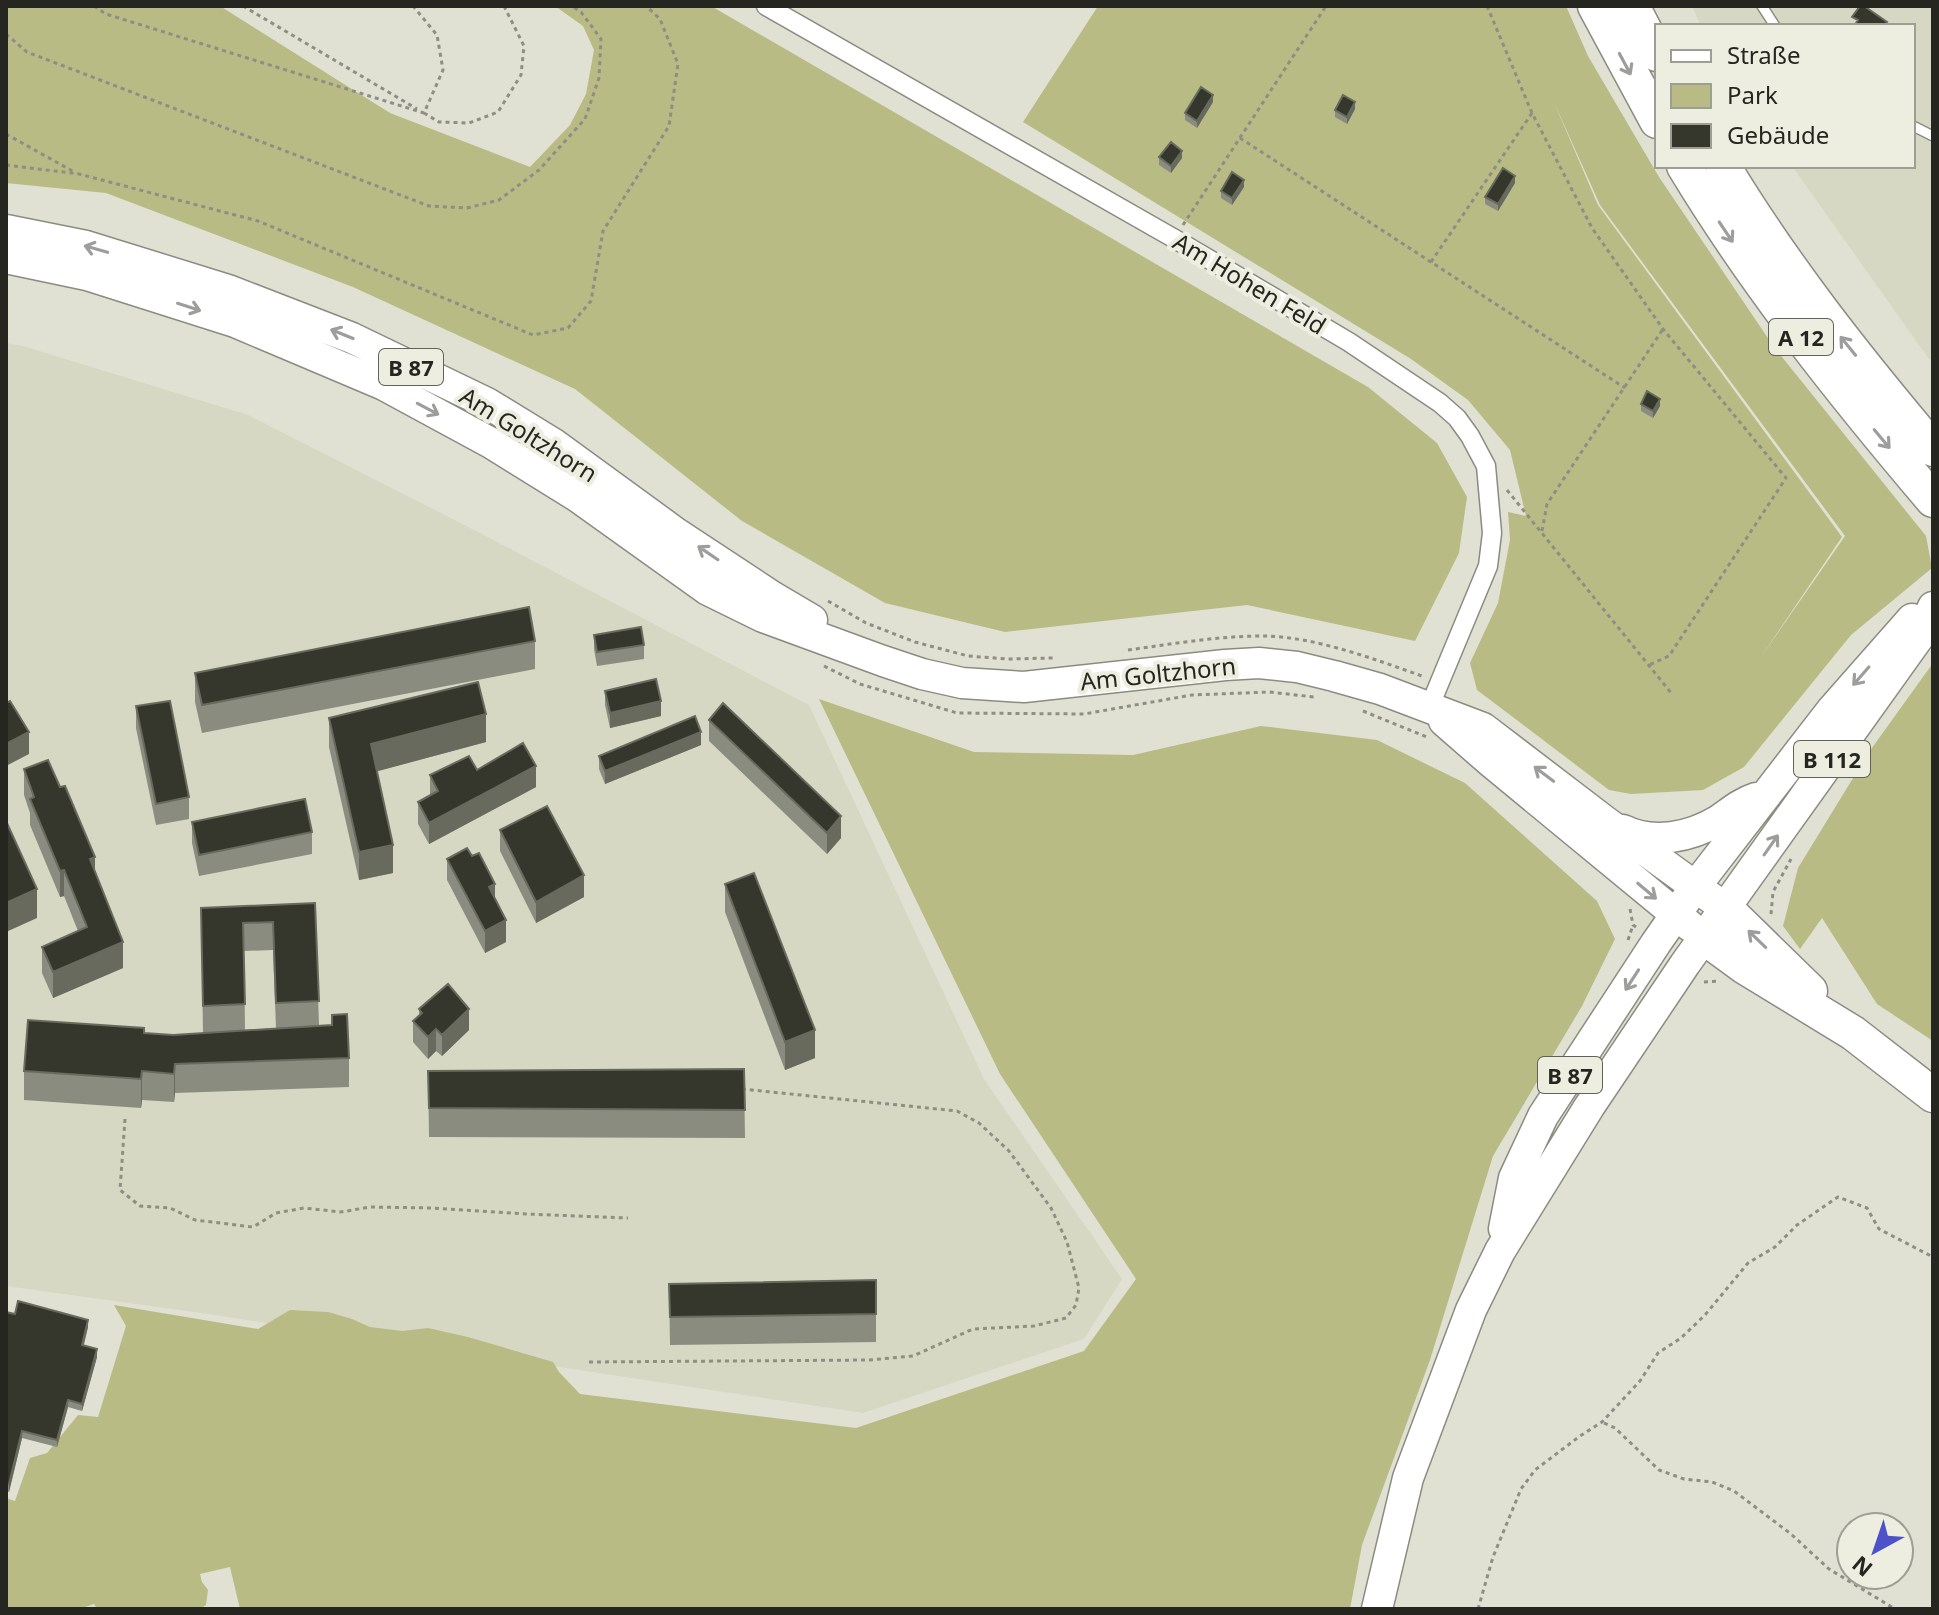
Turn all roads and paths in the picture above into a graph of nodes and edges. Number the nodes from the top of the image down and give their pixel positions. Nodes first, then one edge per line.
1 (94, 6) edge
2 (243, 6) edge
3 (413, 6) edge
4 (504, 6) edge
5 (572, 6) edge
6 (646, 6) edge
7 (766, 6) edge
8 (1326, 6) edge
9 (1487, 6) edge
10 (1595, 6) edge
11 (1632, 6) edge
12 (1762, 6) edge
13 (1774, 24) edge
14 (6, 34) edge
15 (1655, 50) edge
16 (424, 113) junction
17 (1532, 113) junction
18 (1655, 117) edge
19 (1915, 127) edge
20 (6, 134) edge
21 (1933, 136) edge
22 (1240, 138) junction
23 (6, 165) edge
24 (1685, 168) edge
25 (1724, 168) edge
26 (79, 174) junction
27 (6, 230) edge
28 (1175, 239) junction
29 (6, 258) edge
30 (1431, 262) junction
31 (1663, 329) junction
32 (1625, 388) junction
33 (1933, 449) edge
34 (1486, 466) junction
35 (1932, 499) edge
36 (1542, 531) junction
37 (820, 597) dead end
38 (1933, 598) edge
39 (1933, 607) edge
40 (1121, 651) dead end
41 (1060, 658) dead end
42 (883, 661) junction
43 (819, 664) dead end
44 (1649, 665) junction
45 (1672, 694) dead end
46 (1323, 698) dead end
47 (1432, 709) junction
48 (1362, 710) dead end
49 (1766, 795) junction
50 (1606, 822) junction
51 (1695, 887) junction
52 (1773, 892) dead end
53 (1630, 907) dead end
54 (1725, 908) junction
55 (1675, 914) junction
56 (1639, 936) junction
57 (1704, 937) junction
58 (1754, 956) junction
59 (1696, 988) dead end
60 (730, 1087) edge
61 (1933, 1095) edge
62 (125, 1119) dead end
63 (628, 1218) dead end
64 (1500, 1251) junction
65 (1933, 1257) edge
66 (589, 1362) dead end
67 (1602, 1422) junction
68 (1377, 1609) edge
69 (1478, 1609) edge
70 (1895, 1609) edge

1 - 16 path
2 - 16 path
3 - 16 path
4 - 16 path
5 - 14 path
6 - 26 path
7 - 28 street, Am Hohen Feld
8 - 22 path
9 - 17 path
10 -> 18 highway
11 - 15 highway
12 - 13 lane
17 - 30 path
17 - 31 path
19 - 21 lane
20 - 26 path
22 - 28 path
22 - 30 path
23 - 26 path
24 -> 35 highway, A 12
33 -> 25 highway, A 12
42 -> 27 main road, Am Goltzhorn / B 87
28 - 34 street, Am Hohen Feld
29 -> 42 main road, Am Goltzhorn / B 87
30 - 32 path
31 - 32 path
31 - 44 path
32 - 36 path
34 - 36 path
34 - 47 street, Am Hohen Feld
36 - 44 path
37 - 41 path
38 -> 49 main road, B 112
54 -> 39 main road, B 112
40 - 47 path
42 - 47 main road, Am Goltzhorn / B 87
43 - 46 path
44 - 45 path
47 - 48 path
50 -> 47 main road, Am Goltzhorn / B 87
47 -> 55 main road, Am Goltzhorn / B 87
49 - 50 main road
49 - 51 main road, B 112
50 - 51 main road, Am Goltzhorn / B 87
51 - 54 main road, Am Goltzhorn / B 87
51 - 55 main road, B 87
52 - 58 path
53 - 56 path
54 - 57 main road, B 87
58 -> 54 highway
55 - 56 main road, B 87
55 - 57 main road, Am Goltzhorn / B 87
56 -> 64 main road, B 87
57 - 58 highway
57 - 64 main road, B 87
58 - 59 path
58 - 61 highway
60 - 66 path
62 - 63 path
64 - 68 main road, B 87
65 - 67 path
67 - 69 path
67 - 70 path

